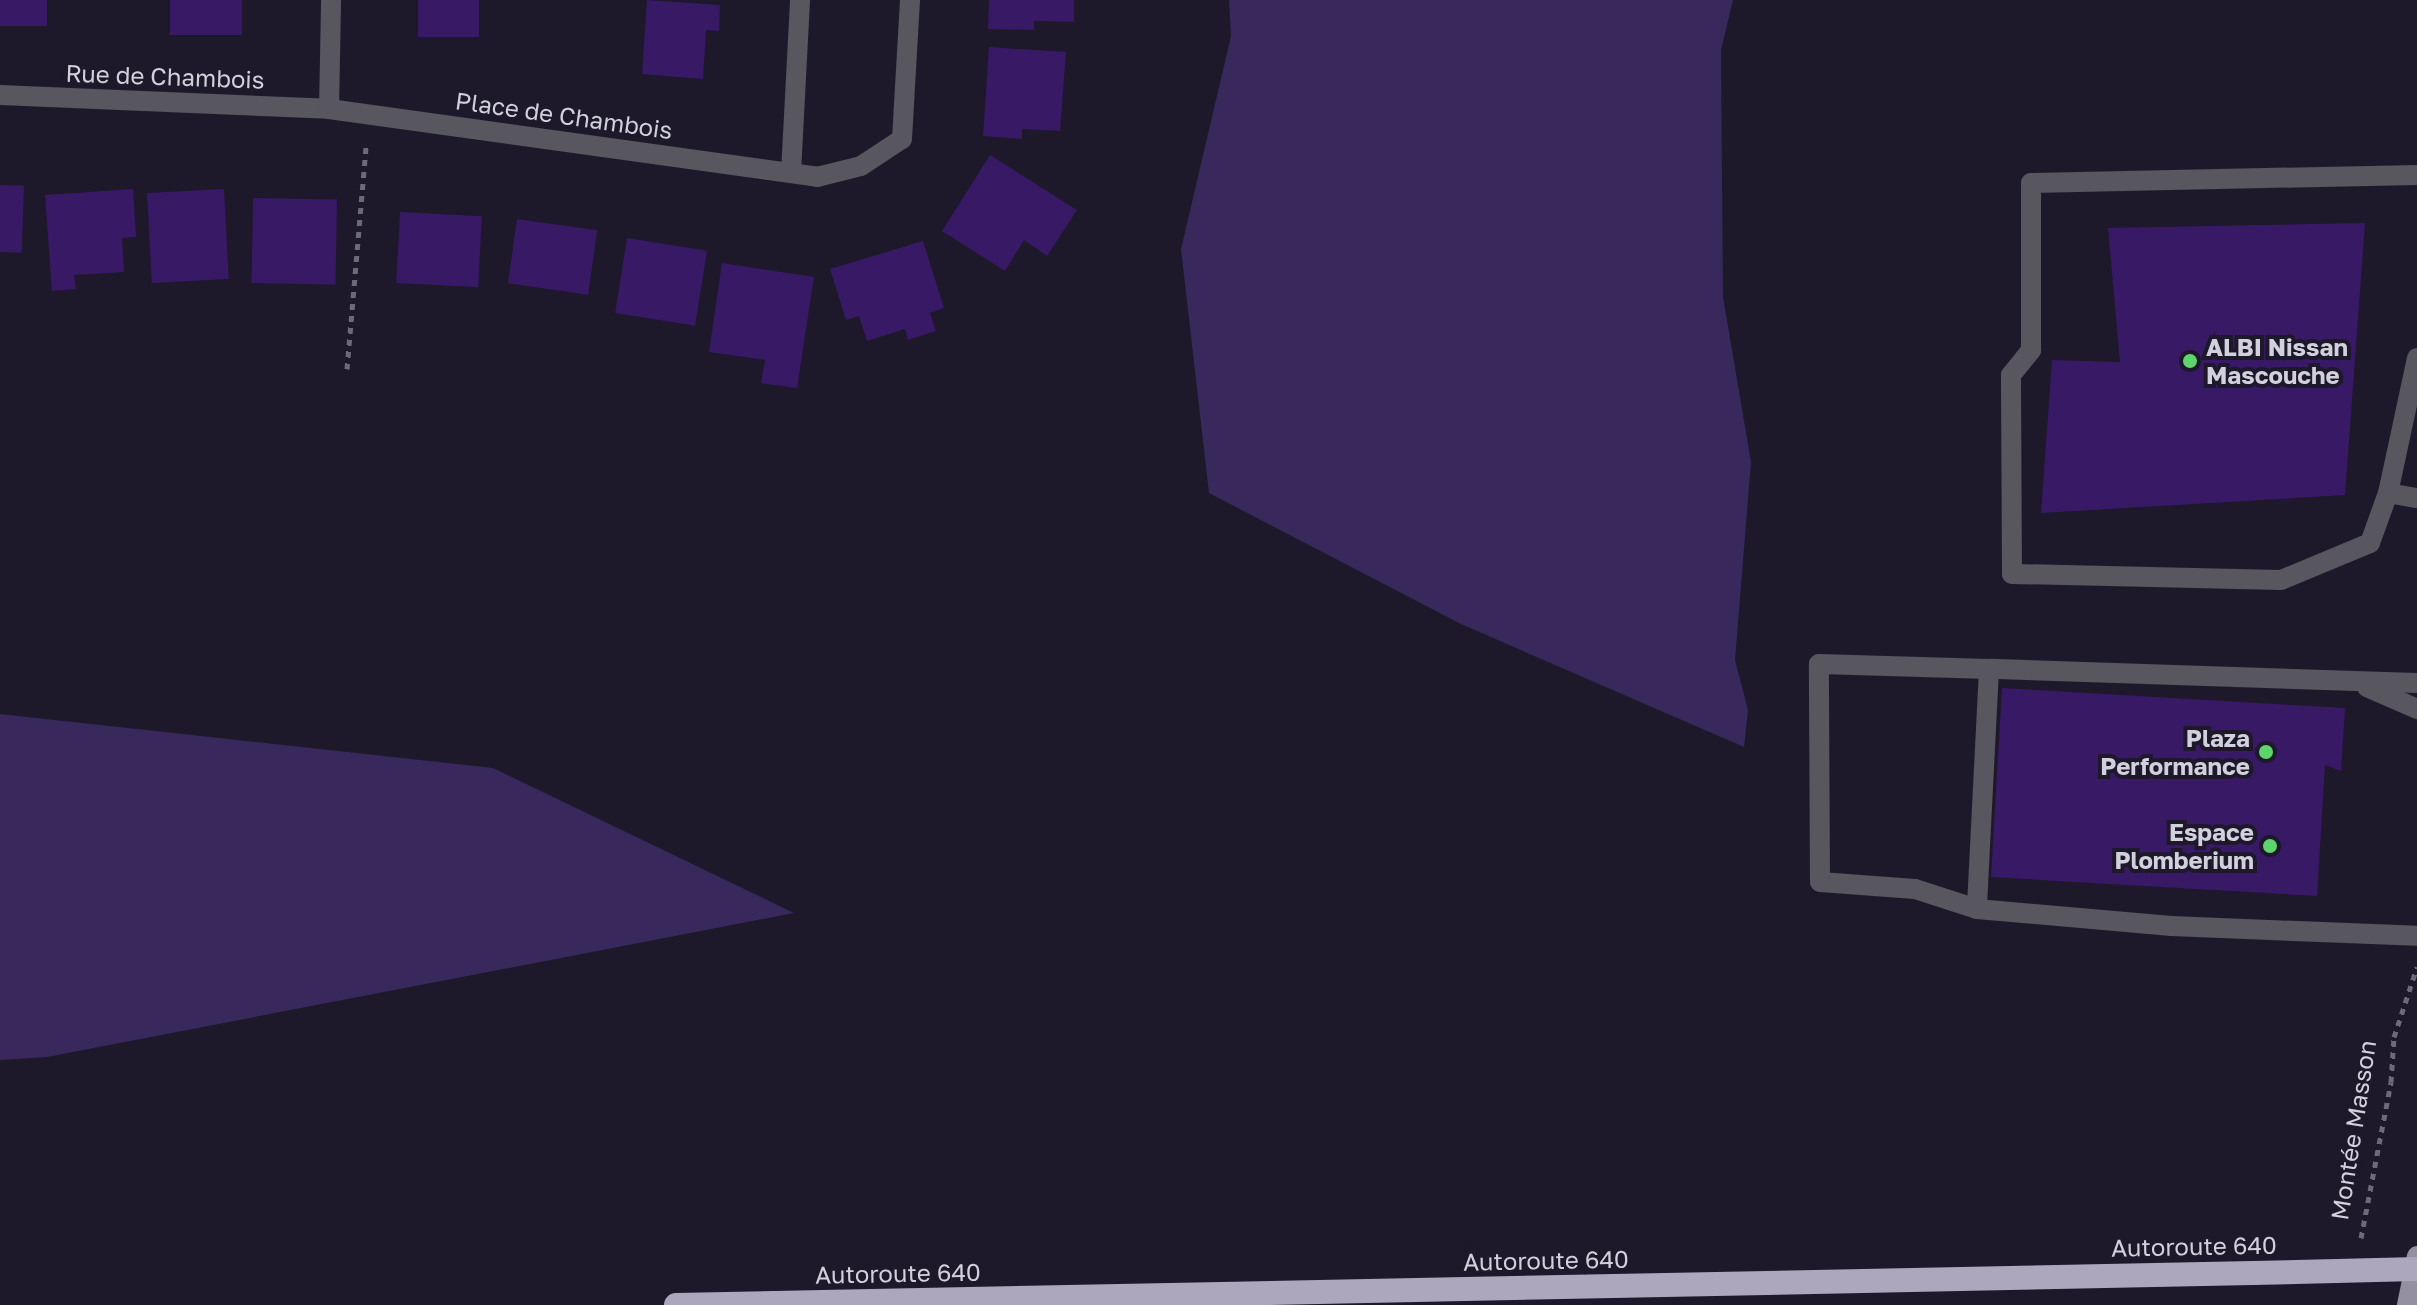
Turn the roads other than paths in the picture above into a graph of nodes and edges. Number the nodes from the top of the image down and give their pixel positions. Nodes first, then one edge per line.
1 (331, 0) edge
2 (800, 0) edge
3 (910, 0) edge
4 (0, 95) edge
5 (329, 109) junction
6 (791, 173) junction
7 (2417, 175) edge
8 (2417, 358) edge
9 (2388, 493) junction
10 (2417, 498) edge
11 (1989, 669) junction
12 (2344, 681) junction
13 (2417, 683) edge
14 (2417, 709) edge
15 (1977, 909) junction
16 (2417, 936) edge
17 (2417, 1256) edge
18 (2417, 1269) edge
19 (1458, 1297) edge
20 (676, 1305) edge
21 (2407, 1305) edge

1 - 5 street
2 - 6 street
3 - 6 street, Place de Chambois
4 - 5 street, Rue de Chambois
5 - 6 street, Place de Chambois
7 - 9 street
8 - 9 street
9 - 10 street
11 - 12 street
11 - 15 street
11 - 15 street
12 - 13 street
12 - 14 street
15 - 16 street
17 - 21 main road
18 - 19 highway, Autoroute 640, bridge
19 - 20 highway, Autoroute 640

